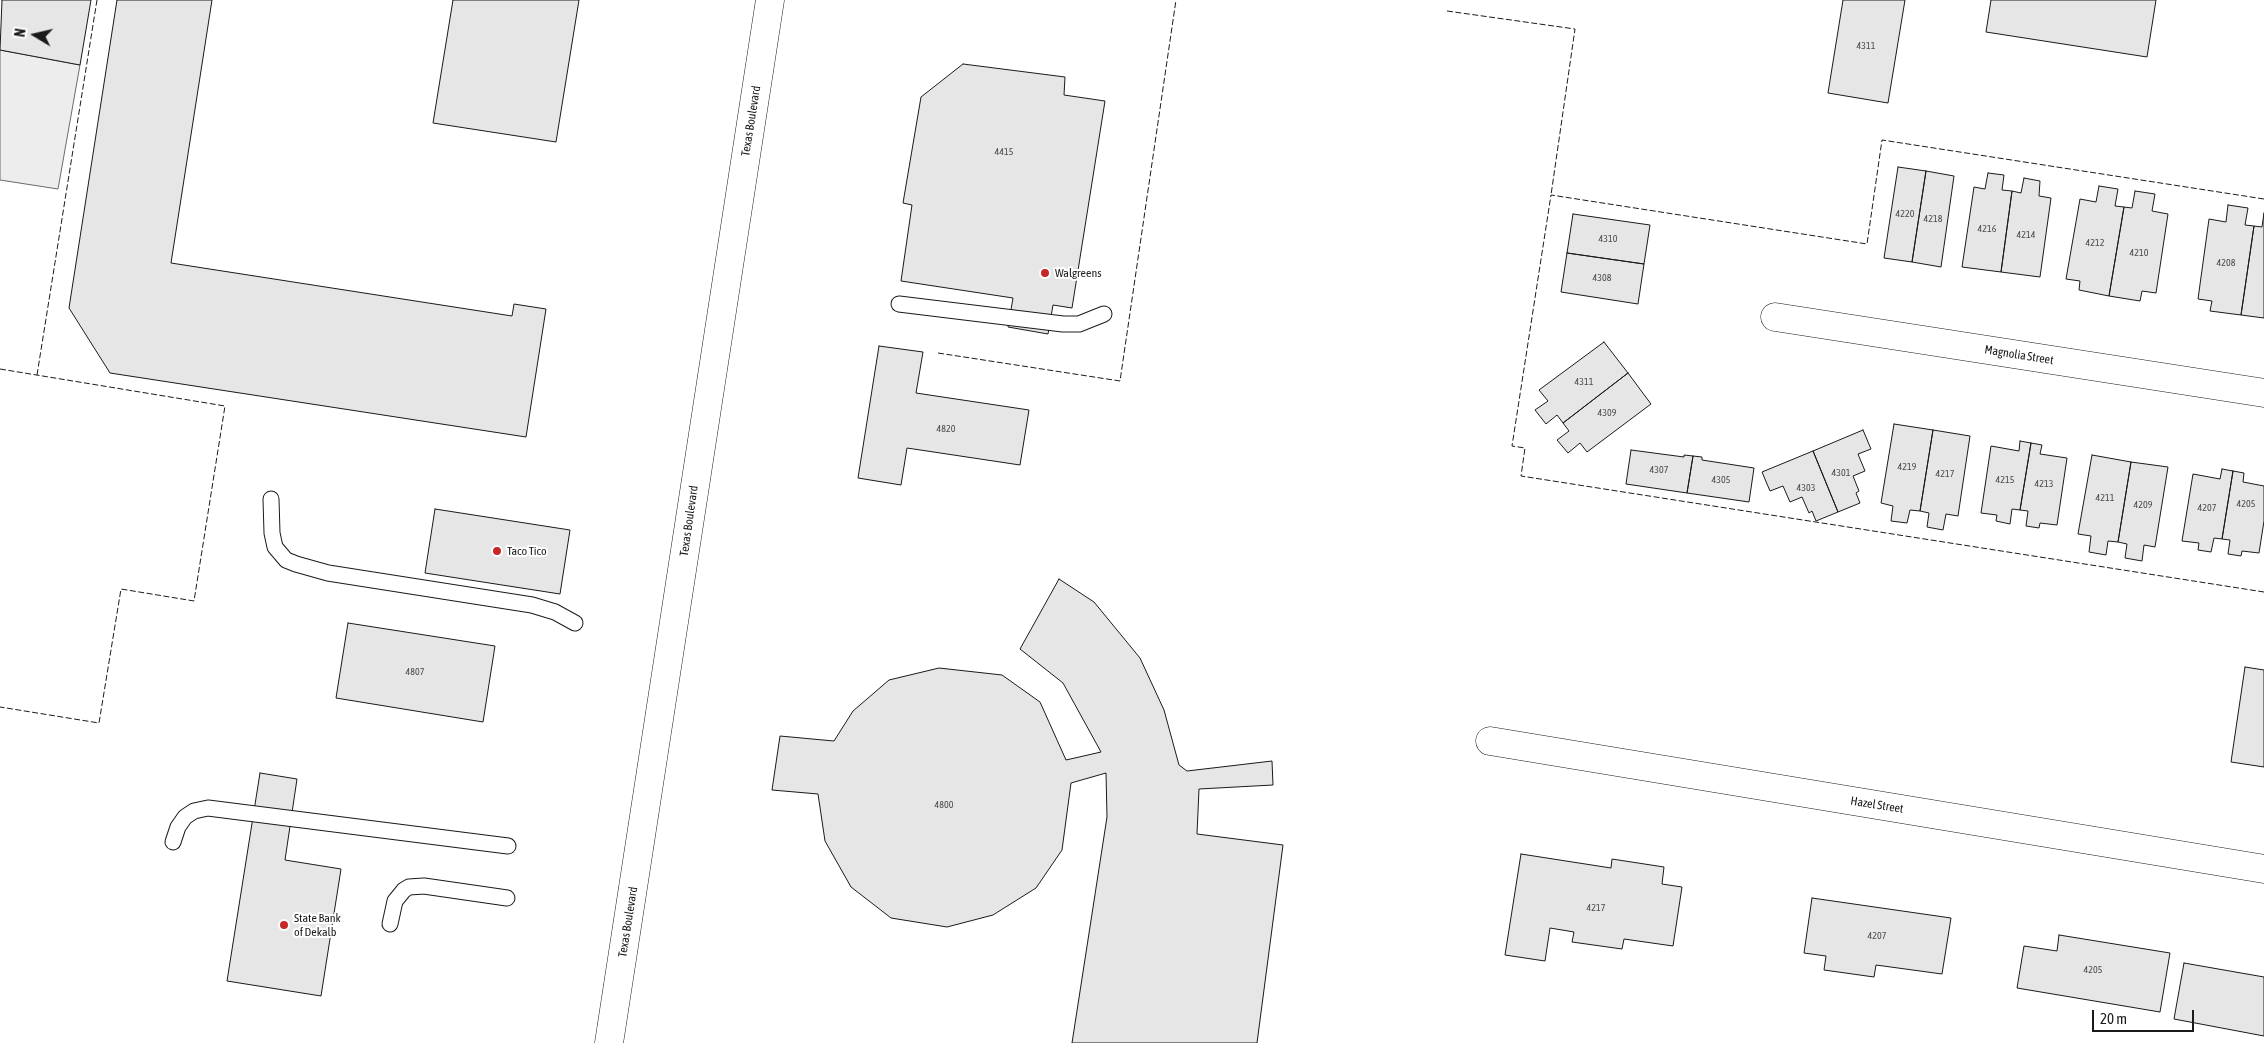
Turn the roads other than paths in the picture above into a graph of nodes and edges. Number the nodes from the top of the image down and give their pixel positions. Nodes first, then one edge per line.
1 (770, 0) edge
2 (899, 304) dead end
3 (1104, 314) dead end
4 (1775, 317) dead end
5 (2264, 393) edge
6 (271, 498) dead end
7 (576, 622) dead end
8 (1490, 741) dead end
9 (173, 842) dead end
10 (508, 846) dead end
11 (2264, 868) edge
12 (507, 898) dead end
13 (390, 924) dead end
14 (609, 1043) edge

1 - 14 street, Texas Boulevard
2 - 3 lane
4 - 5 street, Magnolia Street
6 - 7 lane
8 - 11 street, Hazel Street
9 - 10 lane
12 - 13 lane

